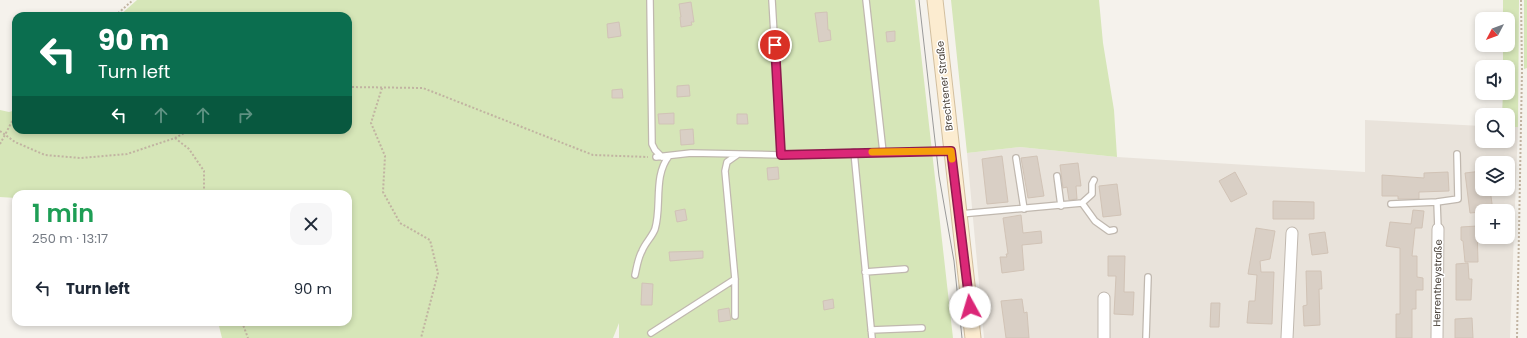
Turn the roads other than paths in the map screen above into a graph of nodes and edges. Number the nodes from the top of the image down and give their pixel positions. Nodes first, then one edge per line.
1 (650, 0) edge
2 (772, 0) edge
3 (866, 0) edge
4 (935, 0) edge
5 (951, 151) junction
6 (854, 152) junction
7 (883, 152) junction
8 (1457, 154) dead end
9 (737, 155) junction
10 (781, 155) junction
11 (669, 156) junction
12 (1016, 158) dead end
13 (1057, 176) dead end
14 (1094, 180) dead end
15 (1437, 202) junction
16 (1082, 203) junction
17 (1391, 204) dead end
18 (1061, 206) junction
19 (1024, 209) junction
20 (959, 214) junction
21 (1438, 229) joint
22 (1114, 230) dead end
23 (1292, 233) dead end
24 (905, 269) dead end
25 (865, 272) junction
26 (635, 275) dead end
27 (1148, 277) dead end
28 (735, 279) junction
29 (1104, 298) dead end
30 (735, 316) dead end
31 (922, 328) dead end
32 (871, 330) junction
33 (651, 333) dead end
34 (872, 338) edge
35 (973, 338) edge
36 (1104, 338) edge
37 (1146, 338) edge
38 (1287, 338) edge
39 (1437, 338) edge

1 - 11 lane
2 - 10 lane
3 - 7 lane
4 - 5 main road, Brechtener Straße
5 - 7 lane
5 - 20 main road, Brechtener Straße
6 - 7 lane
6 - 10 lane
6 - 25 lane
8 - 15 lane
9 - 10 lane
9 - 11 lane
9 - 28 lane
11 - 26 lane
12 - 19 lane
13 - 18 lane
14 - 16 lane
15 - 17 lane
15 - 21 lane
16 - 18 lane
16 - 22 lane
18 - 19 lane
19 - 20 lane
20 - 35 main road, Brechtener Straße
21 - 39 street, Herrentheystraße
23 - 38 street
24 - 25 lane
25 - 32 lane
27 - 37 lane
28 - 30 lane
28 - 33 lane
29 - 36 street
31 - 32 lane
32 - 34 lane

